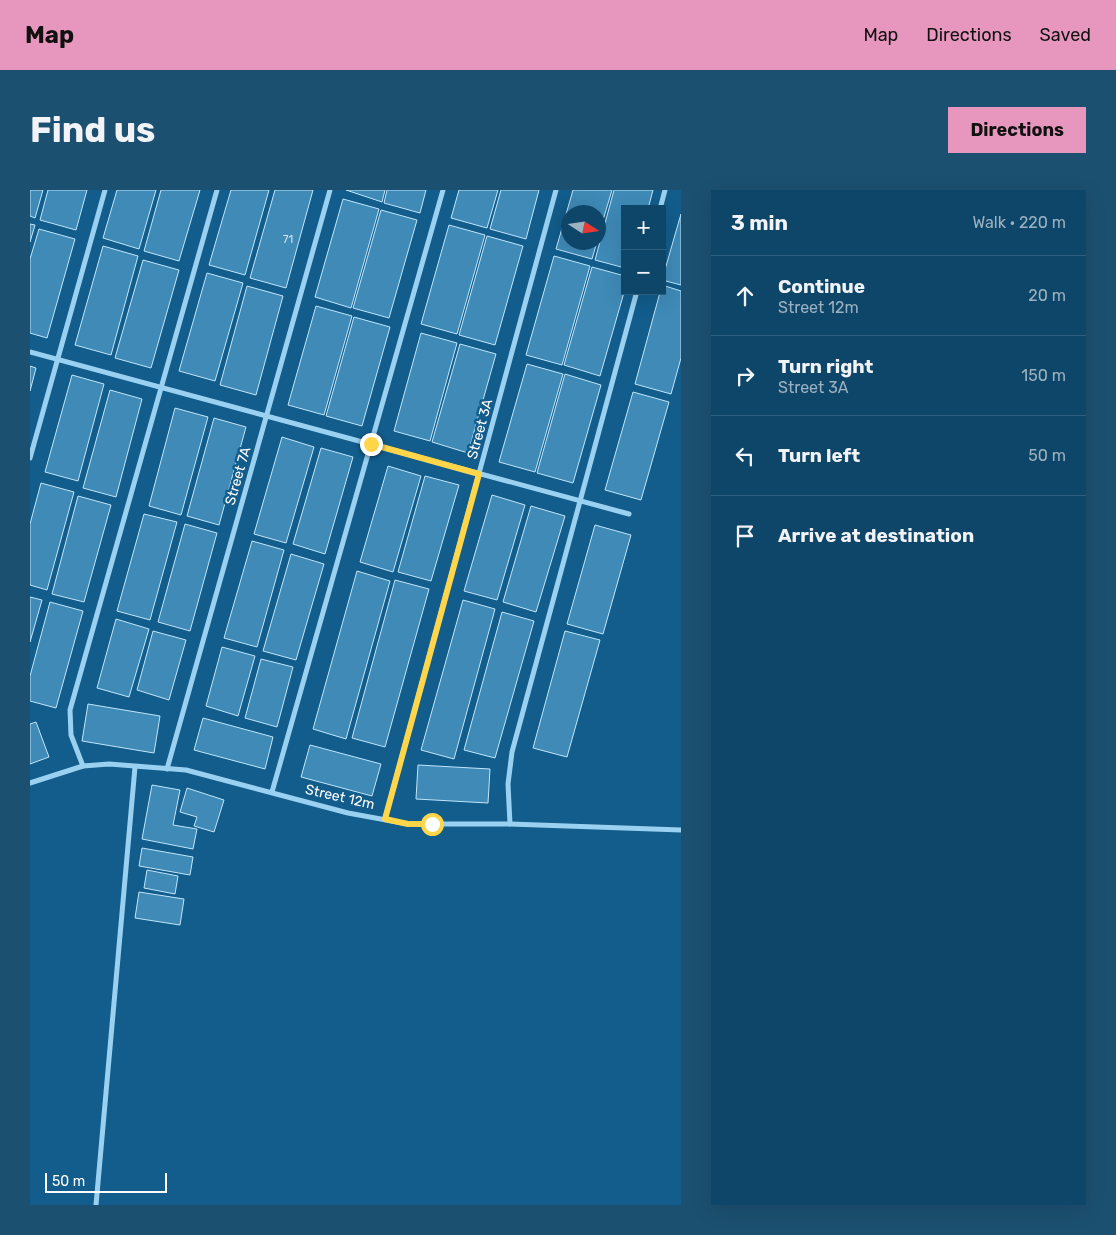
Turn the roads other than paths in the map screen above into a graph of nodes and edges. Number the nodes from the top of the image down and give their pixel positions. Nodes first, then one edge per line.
1 (105, 190) edge
2 (217, 190) edge
3 (330, 190) edge
4 (443, 190) edge
5 (556, 190) edge
6 (665, 190) edge
7 (661, 205) edge
8 (637, 295) edge
9 (30, 352) edge
10 (58, 359) junction
11 (161, 387) junction
12 (267, 416) junction
13 (371, 444) junction
14 (30, 458) edge
15 (479, 474) junction
16 (580, 501) junction
17 (629, 514) dead end
18 (83, 766) junction
19 (135, 767) junction
20 (167, 769) junction
21 (30, 783) edge
22 (272, 792) junction
23 (385, 819) junction
24 (510, 824) junction
25 (681, 830) edge
26 (96, 1205) edge

1 - 10 street
2 - 11 street
3 - 12 street, Street 7A
4 - 13 street
5 - 15 street, Street 3A
6 - 7 street
8 - 16 street
9 - 10 street
10 - 11 street
10 - 14 street
11 - 12 street
11 - 18 street
12 - 13 street
12 - 20 street, Street 7A
13 - 15 street
13 - 22 street
15 - 16 street
15 - 23 street, Street 3A
16 - 17 street
16 - 24 street
18 - 19 street, Street 12m
18 - 21 street, Street 12m
19 - 20 street, Street 12m
19 - 26 street
20 - 22 street, Street 12m
22 - 23 street, Street 12m
23 - 24 street, Street 12m
24 - 25 street, Street 12m

